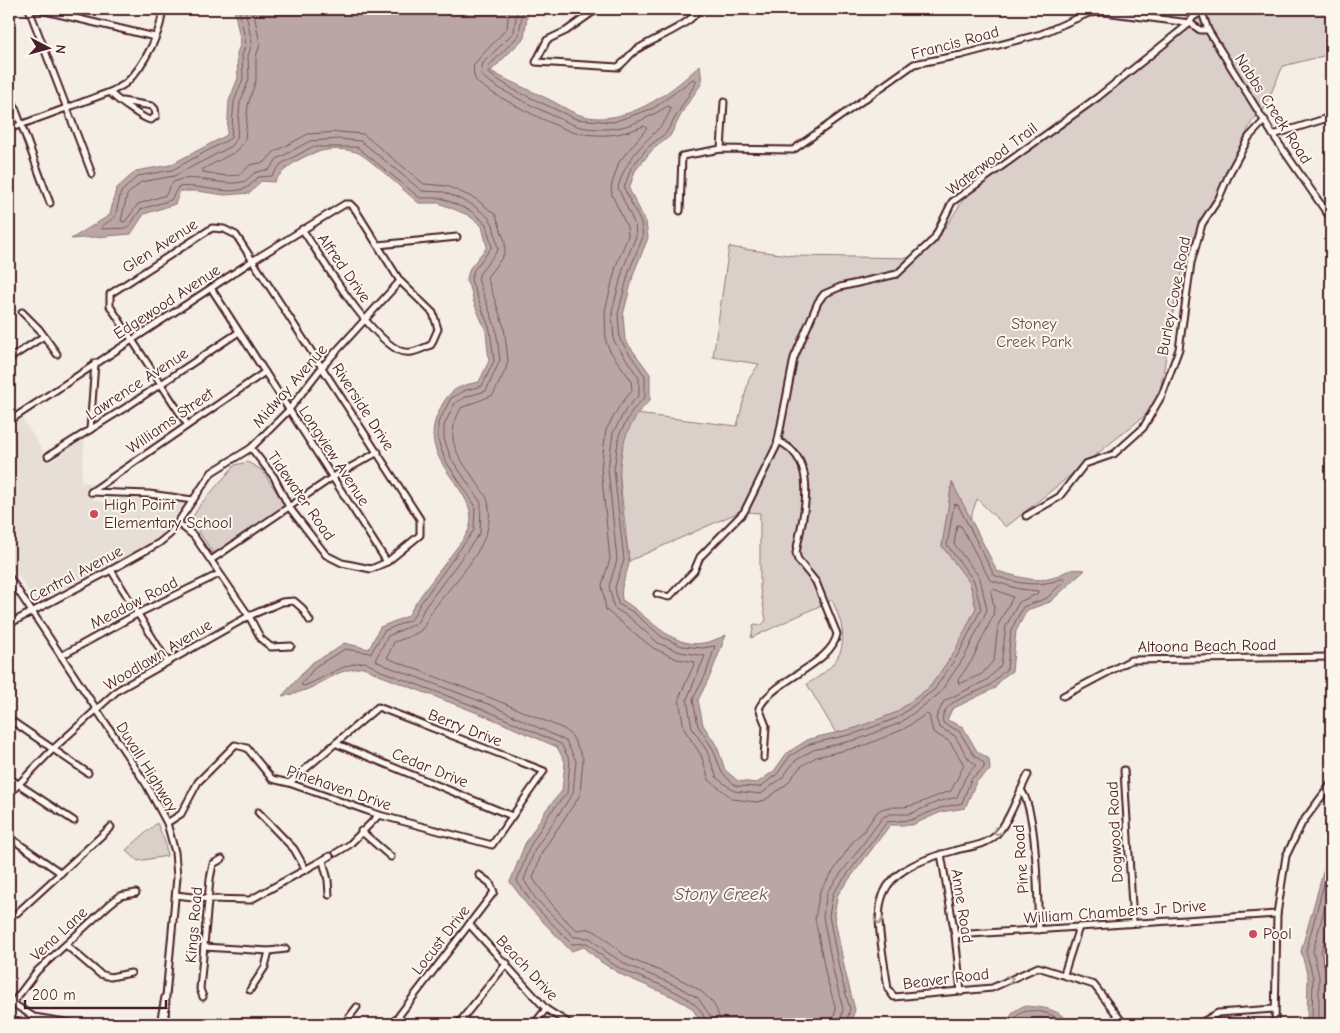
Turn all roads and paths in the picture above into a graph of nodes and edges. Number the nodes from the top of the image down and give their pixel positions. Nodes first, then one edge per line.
1 (29, 9) edge
2 (37, 9) edge
3 (162, 9) edge
4 (597, 9) edge
5 (698, 9) edge
6 (1201, 10) edge
7 (1190, 23) junction
8 (1208, 30) junction
9 (155, 37) junction
10 (9, 91) edge
11 (110, 92) junction
12 (122, 101) junction
13 (724, 102) dead end
14 (68, 106) junction
15 (1331, 117) edge
16 (1265, 120) junction
17 (22, 124) junction
18 (9, 129) edge
19 (1273, 135) junction
20 (721, 149) junction
21 (92, 174) dead end
22 (50, 203) dead end
23 (340, 206) joint
24 (680, 211) dead end
25 (1331, 219) edge
26 (302, 230) junction
27 (457, 237) dead end
28 (378, 245) junction
29 (252, 261) junction
30 (400, 281) junction
31 (211, 288) junction
32 (22, 312) dead end
33 (366, 321) junction
34 (239, 332) junction
35 (44, 336) junction
36 (132, 339) junction
37 (57, 354) dead end
38 (9, 359) edge
39 (95, 363) junction
40 (322, 367) junction
41 (265, 372) junction
42 (162, 384) junction
43 (290, 410) junction
44 (9, 421) edge
45 (187, 424) junction
46 (90, 430) junction
47 (778, 441) junction
48 (251, 448) junction
49 (378, 452) junction
50 (48, 456) dead end
51 (333, 477) junction
52 (193, 500) junction
53 (289, 507) junction
54 (1026, 516) dead end
55 (177, 524) junction
56 (210, 560) junction
57 (387, 562) junction
58 (111, 570) junction
59 (219, 574) junction
60 (9, 577) edge
61 (657, 594) dead end
62 (30, 612) junction
63 (137, 614) junction
64 (249, 616) junction
65 (310, 621) dead end
66 (9, 624) edge
67 (291, 646) dead end
68 (61, 656) junction
69 (1331, 657) edge
70 (167, 661) junction
71 (1063, 696) dead end
72 (96, 709) junction
73 (9, 719) edge
74 (337, 744) junction
75 (53, 749) junction
76 (764, 758) dead end
77 (1124, 770) dead end
78 (88, 773) dead end
79 (1028, 775) dead end
80 (9, 778) edge
81 (289, 783) junction
82 (1331, 784) edge
83 (19, 785) junction
84 (1021, 790) junction
85 (9, 794) edge
86 (258, 812) dead end
87 (379, 816) junction
88 (512, 816) junction
89 (74, 821) dead end
90 (167, 823) junction
91 (111, 827) dead end
92 (361, 831) junction
93 (9, 837) edge
94 (336, 853) dead end
95 (941, 854) junction
96 (330, 856) dead end
97 (390, 857) dead end
98 (222, 859) dead end
99 (322, 861) junction
100 (306, 870) junction
101 (61, 873) junction
102 (479, 875) dead end
103 (136, 893) dead end
104 (176, 895) junction
105 (329, 895) dead end
106 (209, 899) junction
107 (17, 913) dead end
108 (1277, 914) junction
109 (1133, 923) junction
110 (469, 924) junction
111 (1079, 927) junction
112 (1039, 930) junction
113 (955, 935) junction
114 (66, 945) junction
115 (204, 947) junction
116 (286, 949) dead end
117 (269, 951) junction
118 (507, 963) junction
119 (131, 973) dead end
120 (1064, 974) junction
121 (250, 990) dead end
122 (961, 992) junction
123 (166, 996) junction
124 (203, 997) dead end
125 (10, 1004) edge
126 (357, 1008) dead end
127 (1274, 1008) junction
128 (546, 1009) junction
129 (57, 1023) edge
130 (396, 1023) edge
131 (77, 1024) edge
132 (160, 1024) edge
133 (165, 1024) edge
134 (344, 1024) edge
135 (458, 1024) edge
136 (534, 1024) edge
137 (570, 1024) edge
138 (1124, 1024) edge
139 (1199, 1024) edge
140 (1275, 1024) edge

1 - 14 street
2 - 9 street
3 - 9 street
4 - 5 street
6 - 7 street
6 - 8 street, Nabbs Creek Road
7 - 8 street
7 - 20 street, Francis Road
7 - 47 street, Waterwood Trail
8 - 16 street, Nabbs Creek Road
9 - 11 street
10 - 17 street
11 - 12 street
11 - 14 street
12 - 12 street
13 - 20 street
14 - 17 street
14 - 21 street
15 - 19 street
16 - 19 street, Nabbs Creek Road
16 - 54 street, Burley Cove Road
17 - 18 street
17 - 22 street
19 - 25 street, Nabbs Creek Road
20 - 24 street, Francis Road
23 - 26 street, Edgewood Avenue
23 - 28 street, Alfred Drive
26 - 29 street, Edgewood Avenue
26 - 33 street, Alfred Drive
27 - 28 street
28 - 30 street, Alfred Drive
29 - 31 street, Edgewood Avenue
29 - 36 street, Glen Avenue
29 - 40 street, Riverside Drive
30 - 33 street, Midway Avenue
30 - 33 street, Alfred Drive
31 - 34 street, Longview Avenue
31 - 36 street, Edgewood Avenue
32 - 35 street
33 - 40 street, Midway Avenue
34 - 41 street, Longview Avenue
34 - 42 street, Lawrence Avenue
35 - 37 street
35 - 38 street
36 - 39 street, Edgewood Avenue
36 - 42 street
39 - 44 street, Edgewood Avenue
39 - 46 street
40 - 43 street, Midway Avenue
40 - 49 street, Riverside Drive
41 - 43 street, Longview Avenue
41 - 45 street, Williams Street
42 - 45 street
42 - 46 street, Lawrence Avenue
43 - 48 street, Midway Avenue
43 - 51 street, Longview Avenue
45 - 52 street, Williams Street
46 - 50 street, Lawrence Avenue
47 - 61 street, Waterwood Trail
47 - 76 street
48 - 52 street, Midway Avenue
48 - 53 street, Tidewater Road
49 - 51 street
49 - 57 street, Riverside Drive
51 - 53 street
51 - 57 street, Longview Avenue
52 - 55 street, Midway Avenue
53 - 56 street
53 - 57 street, Tidewater Road
55 - 56 street
55 - 58 street, Central Avenue
56 - 59 street
58 - 62 street, Central Avenue
58 - 63 street
59 - 63 street, Meadow Road
59 - 64 street
60 - 62 street, Duvall Highway
62 - 66 street, Central Avenue
62 - 68 street, Duvall Highway
63 - 68 street, Meadow Road
63 - 70 street
64 - 65 street, Woodlawn Avenue
64 - 67 street
64 - 70 street, Woodlawn Avenue
68 - 72 street, Duvall Highway
69 - 71 street, Altoona Beach Road
70 - 72 street, Woodlawn Avenue
72 - 75 street, Woodlawn Avenue
72 - 90 street, Duvall Highway
73 - 75 street
74 - 81 street
74 - 88 street, Cedar Drive
74 - 88 street, Berry Drive
75 - 78 street
75 - 83 street, Woodlawn Avenue
77 - 109 street, Dogwood Road
79 - 84 street
80 - 83 street
81 - 87 street, Pinehaven Drive
81 - 90 street, Pinehaven Drive
82 - 108 street
83 - 85 street, Woodlawn Avenue
83 - 89 street
84 -> 95 street
84 - 112 street, Pine Road
86 - 100 street
87 - 88 street, Pinehaven Drive
87 - 92 street
90 - 104 street, Duvall Highway
91 - 101 street
92 - 94 street
92 - 97 street
93 - 101 street
95 - 113 street, Anne Road
95 -> 122 street, Beaver Road
96 - 99 street
98 - 106 street, Kings Road
99 - 100 street
99 - 105 street
100 - 106 street
101 - 107 street
102 - 110 street, Locust Drive
103 - 114 street, Vena Lane
104 - 106 street
104 - 123 street, Duvall Highway
106 - 115 street, Kings Road
108 - 109 street, William Chambers Jr Drive
108 - 127 street
109 - 111 street, William Chambers Jr Drive
110 - 118 street, Beach Drive
110 - 130 street, Locust Drive
111 - 112 street, William Chambers Jr Drive
111 - 120 street
112 - 113 street, William Chambers Jr Drive
113 - 122 street, Anne Road
114 - 119 street
114 - 125 street, Vena Lane
115 - 117 street
115 - 124 street, Kings Road
116 - 117 street
117 - 121 street
118 - 128 street, Beach Drive
118 - 135 street
122 -> 120 street, Beaver Road
120 - 138 street, Beaver Road
123 - 132 street, Duvall Highway
123 - 133 street, Duvall Highway
125 - 129 street
126 - 134 street
127 - 139 street
127 - 140 street
128 - 136 street
128 - 137 street, Beach Drive
129 - 131 street

